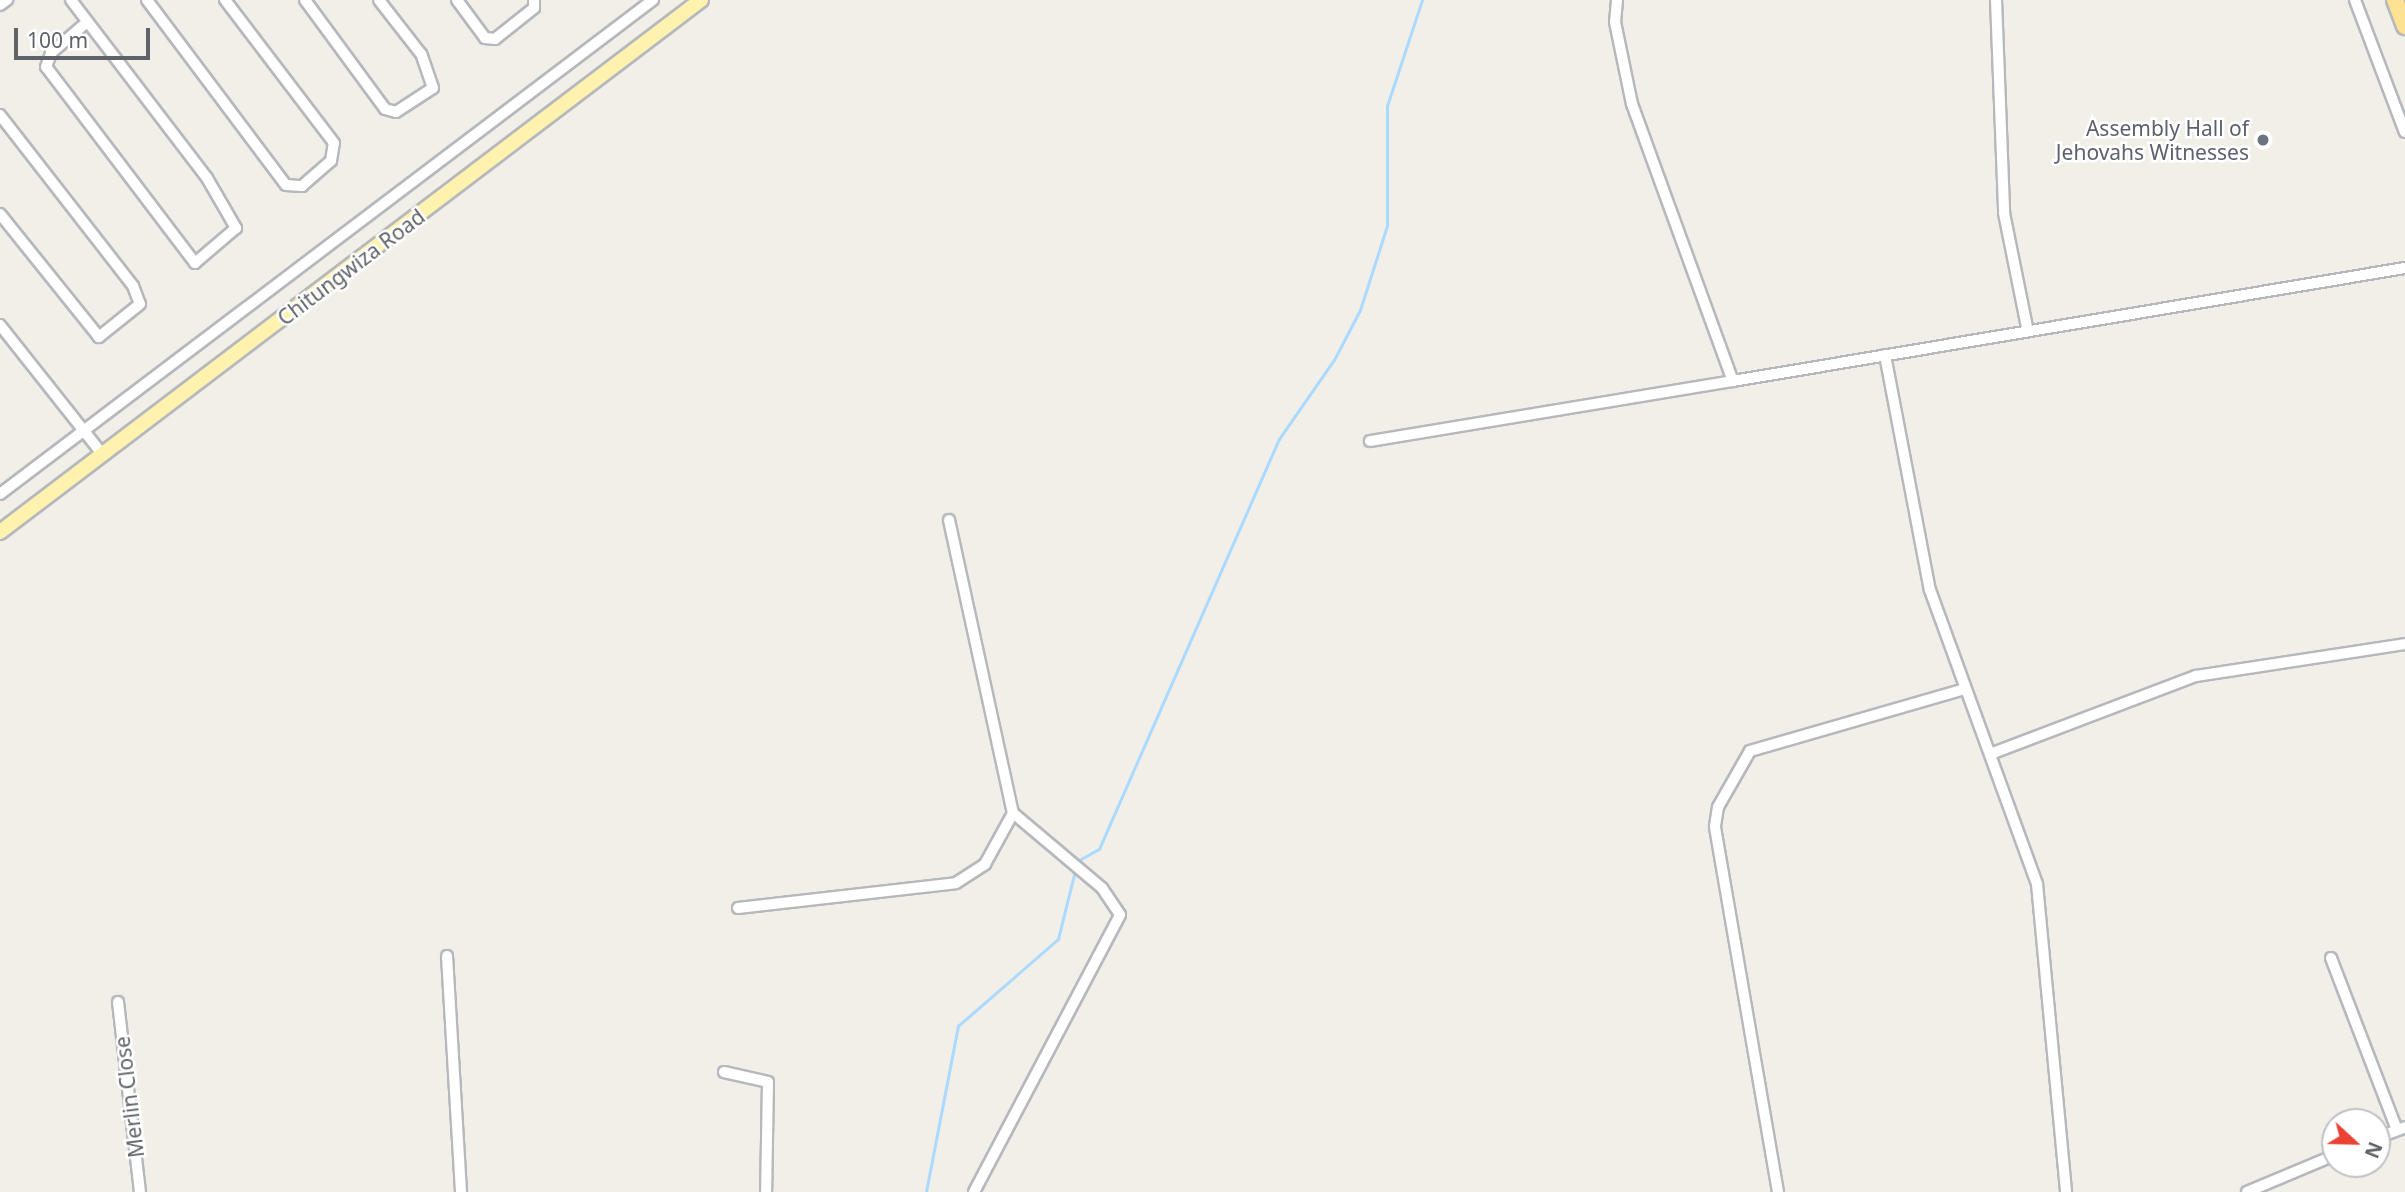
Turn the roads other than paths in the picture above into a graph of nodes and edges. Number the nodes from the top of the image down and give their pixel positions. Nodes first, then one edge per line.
1 (7, 0) edge
2 (71, 0) edge
3 (147, 0) edge
4 (225, 0) edge
5 (305, 0) edge
6 (379, 0) edge
7 (457, 0) edge
8 (534, 0) edge
9 (653, 0) edge
10 (701, 0) edge
11 (1617, 0) edge
12 (1996, 0) edge
13 (2355, 0) edge
14 (2395, 0) edge
15 (0, 5) edge
16 (87, 22) junction
17 (2405, 26) edge
18 (0, 115) edge
19 (2405, 132) edge
20 (0, 214) edge
21 (2405, 268) edge
22 (0, 325) edge
23 (2026, 327) junction
24 (1885, 355) junction
25 (1733, 381) junction
26 (84, 432) junction
27 (1370, 441) dead end
28 (103, 455) junction
29 (0, 494) edge
30 (949, 520) dead end
31 (0, 532) edge
32 (2405, 644) edge
33 (1965, 690) junction
34 (1993, 753) junction
35 (1013, 813) junction
36 (738, 908) dead end
37 (447, 956) dead end
38 (2331, 958) dead end
39 (118, 1002) dead end
40 (724, 1072) dead end
41 (2401, 1129) edge
42 (2321, 1161) edge
43 (140, 1192) edge
44 (461, 1192) edge
45 (766, 1192) edge
46 (974, 1192) edge
47 (1778, 1192) edge
48 (2066, 1192) edge
49 (2247, 1192) edge

1 - 15 street
2 - 16 street
3 - 4 street
5 - 6 street
7 - 8 street
9 - 26 street
10 - 28 main road, Chitungwiza Road
11 - 25 street
12 - 23 street
13 - 19 street
14 - 17 highway
16 - 16 street
18 - 20 street
21 - 23 street
22 - 26 street
23 - 24 street
24 - 25 street
24 - 33 street
25 - 27 street
26 - 28 street
26 - 29 street
28 - 31 main road, Chitungwiza Road
30 - 35 street
32 - 34 street
33 - 34 street
33 - 47 street
34 - 48 street
35 - 36 street
35 - 46 street
37 - 44 street
38 - 41 street
39 - 43 street, Merlin Close
40 - 45 street
42 - 49 street

